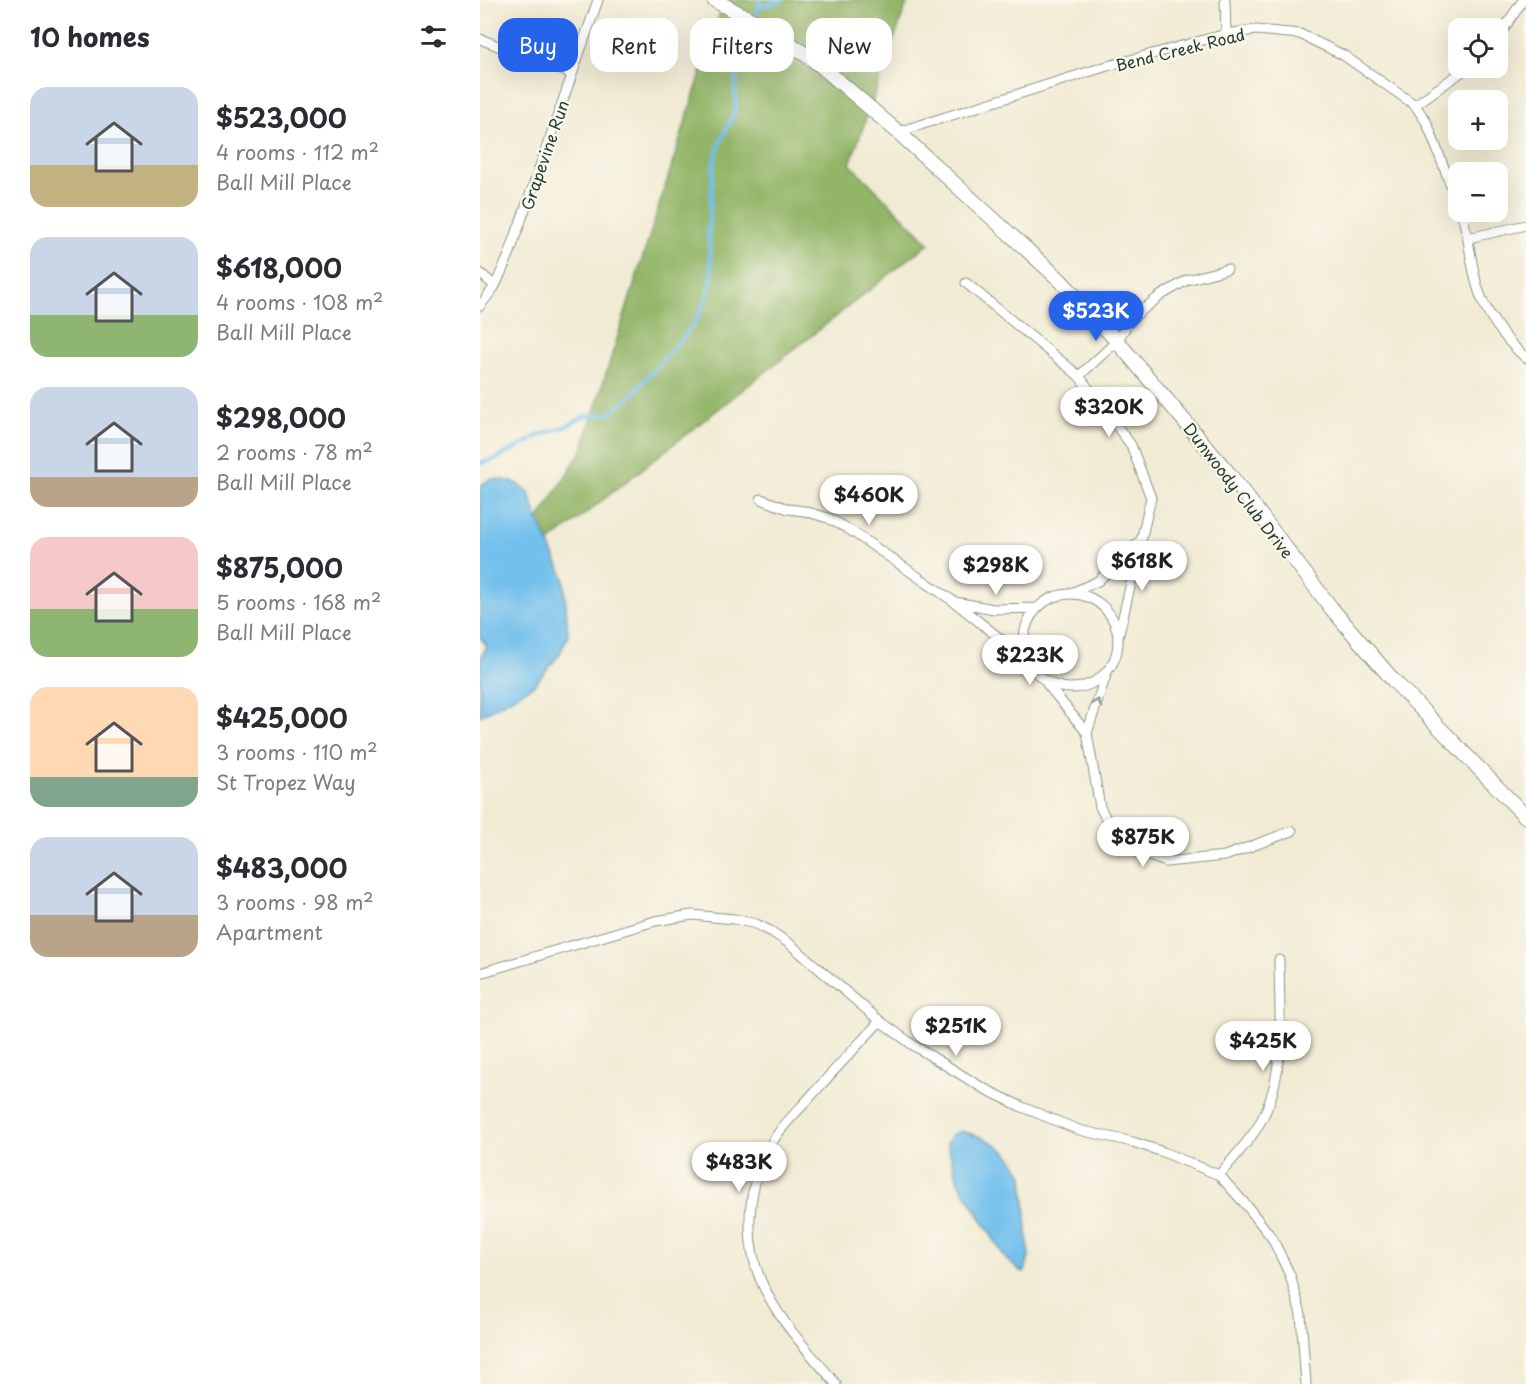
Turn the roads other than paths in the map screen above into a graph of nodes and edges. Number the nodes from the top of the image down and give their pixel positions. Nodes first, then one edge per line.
1 (598, 0) edge
2 (714, 0) edge
3 (1225, 0) edge
4 (1523, 0) edge
5 (1508, 22) edge
6 (1226, 34) junction
7 (480, 39) edge
8 (572, 74) junction
9 (1453, 78) edge
10 (1415, 105) junction
11 (898, 132) junction
12 (1448, 178) edge
13 (1464, 222) edge
14 (1526, 225) edge
15 (1468, 238) junction
16 (1227, 269) dead end
17 (480, 273) edge
18 (966, 283) dead end
19 (495, 286) junction
20 (480, 306) edge
21 (1117, 341) junction
22 (1526, 358) edge
23 (1079, 376) junction
24 (761, 499) dead end
25 (1141, 540) junction
26 (1070, 594) junction
27 (953, 601) junction
28 (1037, 608) junction
29 (1118, 638) junction
30 (1027, 660) junction
31 (1107, 672) junction
32 (1047, 683) junction
33 (1087, 733) junction
34 (1526, 817) edge
35 (1292, 831) dead end
36 (1279, 960) dead end
37 (480, 973) edge
38 (880, 1021) junction
39 (1219, 1175) junction
40 (836, 1384) edge
41 (1306, 1384) edge

1 - 8 street, Grapevine Run
2 - 11 street, Dunwoody Club Drive
3 - 6 street
4 - 5 street
6 - 10 street, Bend Creek Road
6 - 11 street, Bend Creek Road
7 - 8 street
8 - 19 street, Grapevine Run
9 - 10 street
10 - 12 street, Bend Creek Road
11 - 21 street, Dunwoody Club Drive
13 - 15 street
14 - 15 street
15 - 22 street
16 - 21 street
17 - 19 street
18 - 23 street
19 - 20 street, Grapevine Run
21 - 23 street
21 - 34 street, Dunwoody Club Drive
23 - 25 street
24 - 27 street
25 - 26 street
25 - 29 street
26 - 28 street
26 - 29 street
27 - 28 street
27 - 30 street
28 - 30 street
29 - 31 street
30 - 32 street
31 - 32 street
33 -> 31 street
32 - 33 street
33 - 35 street
36 - 39 street
37 - 38 street
38 - 39 street
38 - 40 street
39 - 41 street

